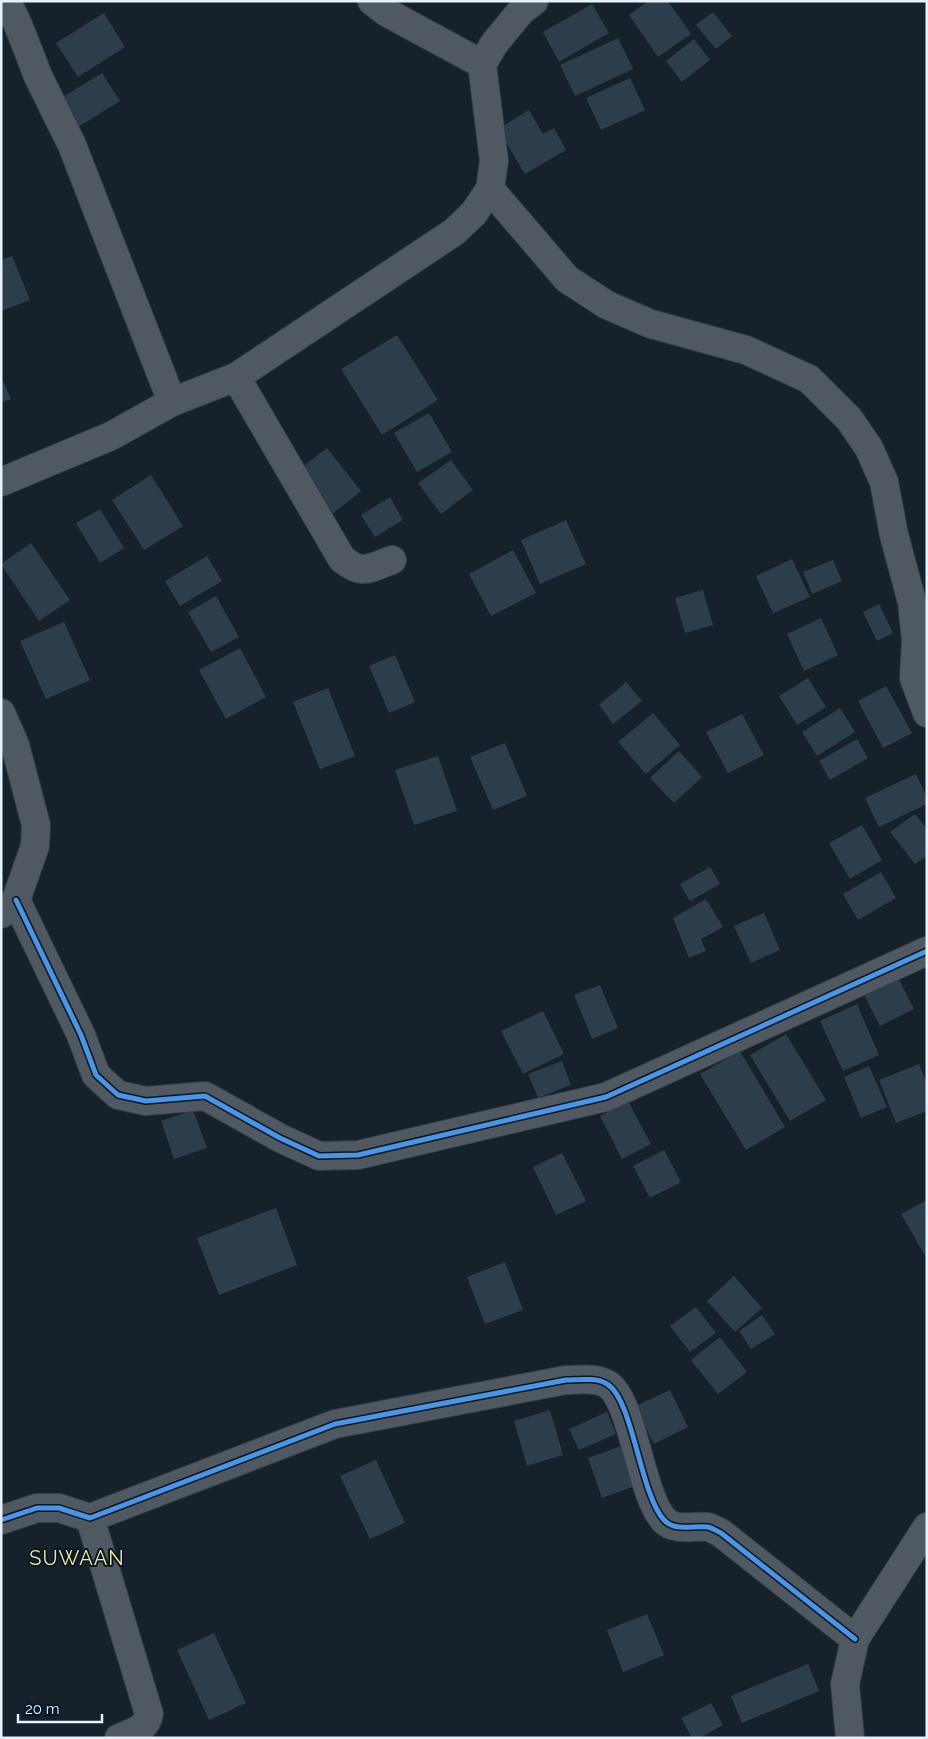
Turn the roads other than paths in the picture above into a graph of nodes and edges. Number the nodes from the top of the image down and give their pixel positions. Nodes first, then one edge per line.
1 (7, 1) edge
2 (372, 1) edge
3 (534, 1) edge
4 (482, 64) junction
5 (490, 189) junction
6 (236, 377) junction
7 (172, 402) junction
8 (1, 482) edge
9 (392, 560) dead end
10 (927, 712) edge
11 (1, 713) edge
12 (9, 907) edge
13 (927, 951) edge
14 (90, 1518) junction
15 (1, 1520) edge
16 (927, 1527) edge
17 (855, 1639) junction
18 (119, 1738) edge
19 (850, 1738) edge

1 - 7 street
2 - 4 street
3 - 4 street
4 - 5 street
5 - 6 street
5 - 10 street
6 - 7 street
6 - 9 street
7 - 8 street
11 - 12 street
12 - 13 street
14 - 15 street
14 - 17 street
14 - 18 street
16 - 17 street
17 - 19 street

